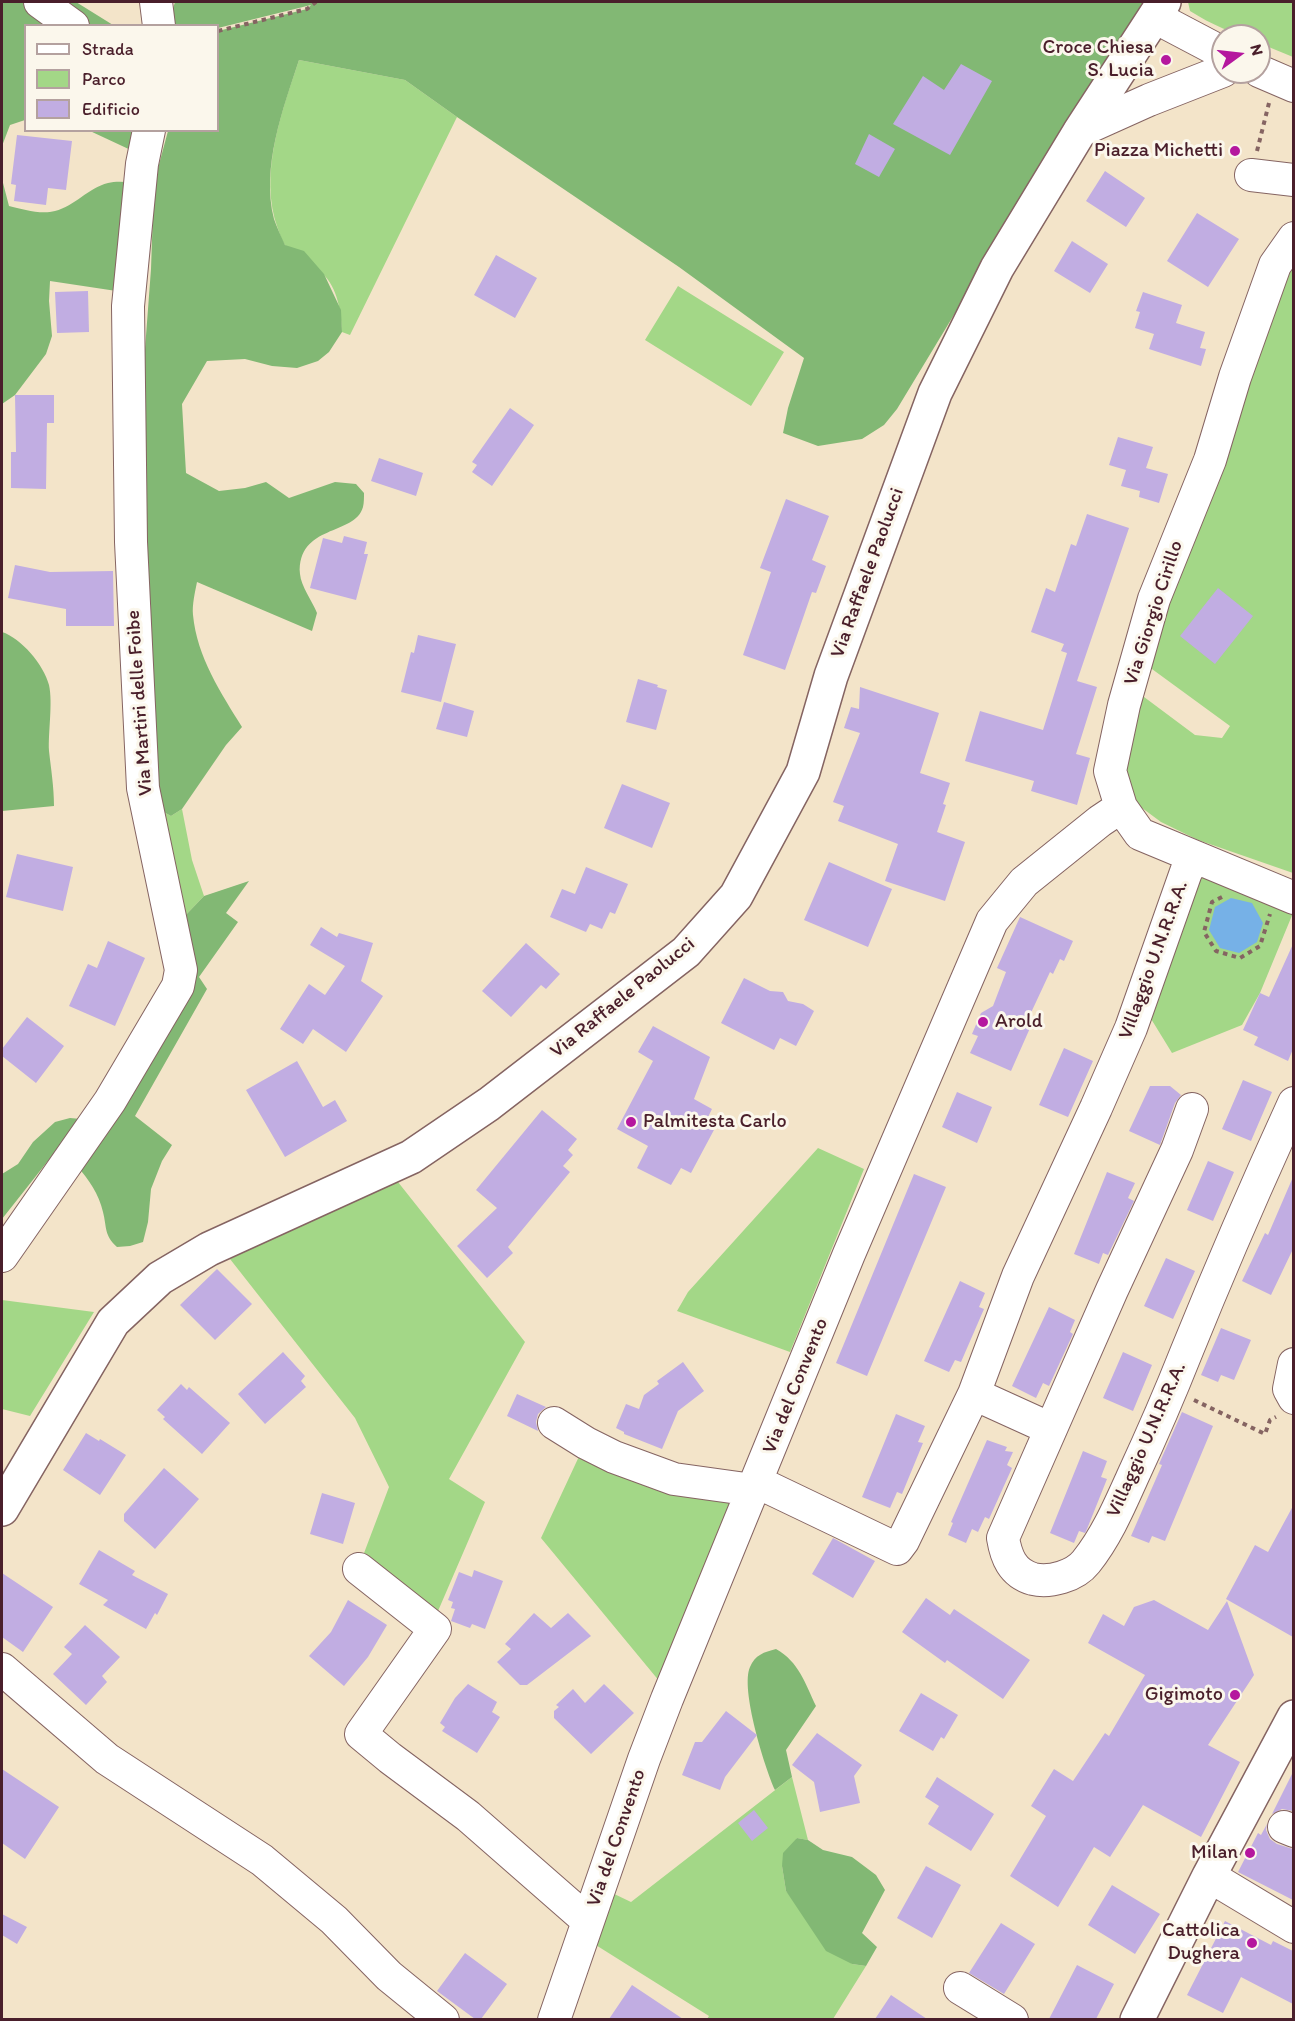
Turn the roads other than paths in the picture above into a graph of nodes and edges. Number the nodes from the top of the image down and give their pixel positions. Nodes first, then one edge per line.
1 (40, 2) edge
2 (156, 2) edge
3 (1160, 8) edge
4 (70, 24) edge
5 (159, 24) edge
6 (1211, 47) edge
7 (1211, 76) edge
8 (1271, 77) edge
9 (1293, 87) edge
10 (1080, 131) junction
11 (149, 132) edge
12 (1251, 175) road end
13 (1293, 180) edge
14 (1293, 238) edge
15 (1121, 807) junction
16 (1194, 858) junction
17 (1283, 901) edge
18 (1293, 1103) edge
19 (1192, 1109) dead end
20 (2, 1256) edge
21 (1293, 1364) edge
22 (974, 1394) junction
23 (1288, 1406) edge
24 (554, 1423) dead end
25 (1051, 1430) junction
26 (755, 1486) junction
27 (2, 1509) edge
28 (359, 1569) dead end
29 (2, 1669) edge
30 (1293, 1717) edge
31 (1209, 1876) junction
32 (588, 1921) junction
33 (1293, 1927) edge
34 (960, 1988) dead end
35 (443, 2019) edge
36 (554, 2019) edge
37 (1012, 2019) edge
38 (1137, 2019) edge

1 - 4 street
2 - 5 street
3 - 6 street
3 - 10 main road, Via Raffaele Paolucci
7 - 10 street
8 - 9 street
10 - 27 main road, Via Raffaele Paolucci
11 - 20 street, Via Martiri delle Foibe
12 - 13 street
14 - 15 street, Via Giorgio Cirillo
15 - 16 street, Via Giorgio Cirillo
15 - 26 street, Via del Convento
16 - 17 street, Via Giorgio Cirillo
16 - 22 street, Villaggio U.N.R.R.A.
18 - 25 street, Villaggio U.N.R.R.A.
19 - 25 street, Villaggio U.N.R.R.A.
21 - 23 street
22 - 25 street
22 - 26 street, Villaggio U.N.R.R.A.
24 - 26 street
26 - 32 street, Via del Convento
28 - 32 street
29 - 35 street
30 - 31 main road
31 - 33 street
31 - 38 main road
32 - 36 street, Via del Convento
34 - 37 street

